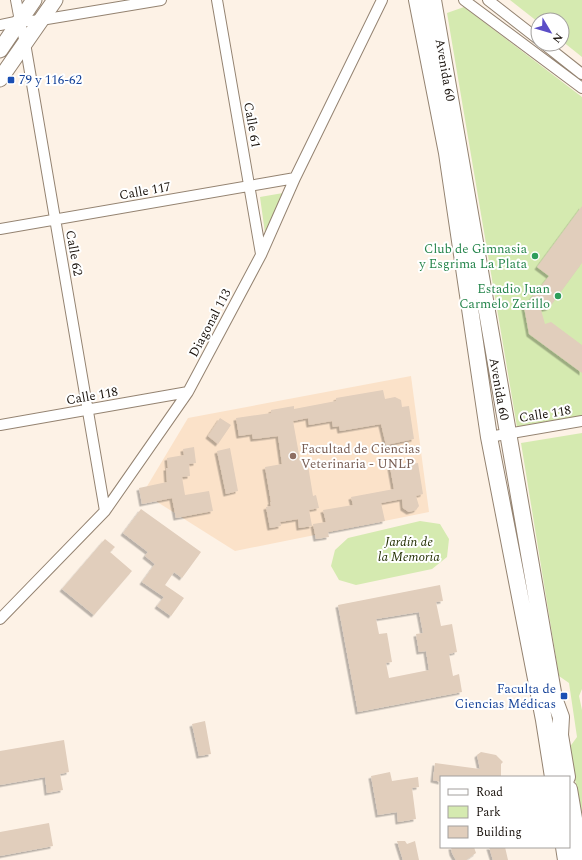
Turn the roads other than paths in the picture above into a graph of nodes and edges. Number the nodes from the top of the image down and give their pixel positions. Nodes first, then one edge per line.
1 (16, 0) edge
2 (34, 0) edge
3 (55, 0) edge
4 (161, 0) edge
5 (217, 0) edge
6 (382, 0) edge
7 (417, 0) edge
8 (433, 0) edge
9 (464, 0) edge
10 (488, 0) edge
11 (42, 20) junction
12 (20, 21) junction
13 (0, 25) edge
14 (530, 33) edge
15 (25, 43) junction
16 (0, 50) edge
17 (554, 52) edge
18 (582, 74) edge
19 (0, 79) edge
20 (582, 88) edge
21 (295, 178) junction
22 (250, 186) junction
23 (55, 220) junction
24 (0, 229) edge
25 (261, 255) junction
26 (188, 392) junction
27 (88, 410) junction
28 (582, 421) edge
29 (0, 425) edge
30 (507, 433) junction
31 (489, 437) junction
32 (105, 511) junction
33 (0, 619) edge
34 (553, 776) edge
35 (567, 776) edge
36 (570, 795) edge
37 (564, 848) edge
38 (566, 860) edge
39 (581, 860) edge

1 - 12 street, Calle 62
2 - 12 main road
3 - 11 main road
4 - 11 street
5 - 22 street, Calle 61
6 - 21 street, Diagonal 113
7 - 31 main road, Avenida 60
8 - 30 main road, Avenida 60
9 - 20 street
10 - 14 street
11 - 12 street
11 - 15 main road
12 - 13 street
12 - 15 street, Calle 62
12 - 16 main road
15 - 19 main road
15 - 23 street, Calle 62
17 - 18 street
21 - 22 street, Calle 117
21 - 25 street, Diagonal 113
22 - 23 street, Calle 117
22 - 25 street, Calle 61
23 - 24 street, Calle 117
23 - 27 street, Calle 62
25 - 26 street, Diagonal 113
26 - 27 street, Calle 118
26 - 32 street, Diagonal 113
27 - 29 street, Calle 118
27 - 32 street, Calle 62
28 - 30 street, Calle 118
30 - 31 street, Calle 118
30 - 35 main road, Avenida 60
31 - 34 main road, Avenida 60
32 - 33 street, Diagonal 113
36 - 39 main road
37 - 38 main road

